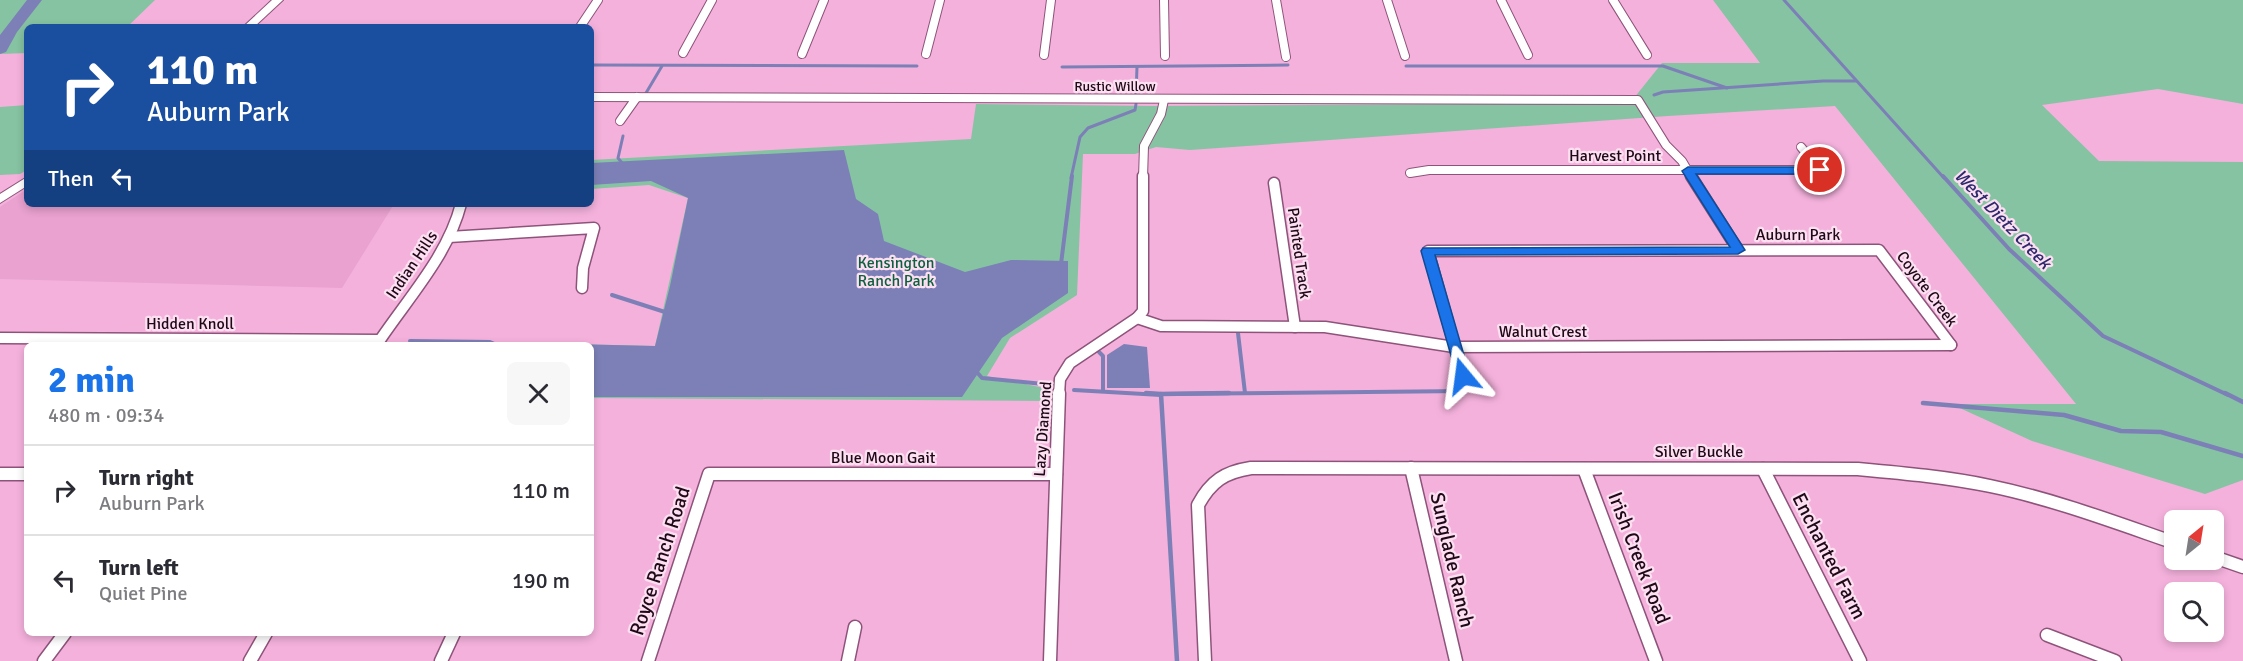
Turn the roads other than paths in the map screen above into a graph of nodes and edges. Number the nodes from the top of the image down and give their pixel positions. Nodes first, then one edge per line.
1 (278, 0) edge
2 (598, 0) edge
3 (712, 0) edge
4 (824, 0) edge
5 (940, 0) edge
6 (1051, 0) edge
7 (1164, 0) edge
8 (1276, 0) edge
9 (1387, 0) edge
10 (1501, 0) edge
11 (1613, 0) edge
12 (251, 24) edge
13 (582, 24) edge
14 (683, 53) dead end
15 (802, 54) dead end
16 (926, 54) dead end
17 (1044, 55) dead end
18 (1528, 55) dead end
19 (1647, 55) dead end
20 (1165, 56) dead end
21 (1405, 56) dead end
22 (1286, 57) dead end
23 (594, 97) edge
24 (637, 98) junction
25 (1164, 100) junction
26 (620, 122) dead end
27 (1801, 147) dead end
28 (1688, 171) junction
29 (1410, 173) dead end
30 (24, 183) edge
31 (1274, 183) dead end
32 (0, 199) edge
33 (461, 207) edge
34 (449, 237) junction
35 (1738, 250) junction
36 (1880, 250) joint
37 (582, 288) dead end
38 (1137, 318) junction
39 (1295, 327) junction
40 (0, 338) edge
41 (380, 340) joint
42 (1951, 345) joint
43 (1454, 347) junction
44 (1463, 376) dead end
45 (1411, 468) junction
46 (1584, 469) junction
47 (1763, 469) junction
48 (24, 474) edge
49 (709, 474) joint
50 (1056, 474) junction
51 (2, 477) edge
52 (2164, 539) edge
53 (2224, 560) edge
54 (2243, 567) edge
55 (855, 627) dead end
56 (2047, 635) dead end
57 (63, 636) edge
58 (264, 636) edge
59 (453, 636) edge
60 (44, 661) edge
61 (250, 661) edge
62 (441, 661) edge
63 (648, 661) edge
64 (848, 661) edge
65 (1050, 661) edge
66 (1205, 661) edge
67 (1456, 661) edge
68 (1656, 661) edge
69 (1860, 661) edge
70 (2115, 661) edge

1 - 12 main road
2 - 13 street
3 - 14 street
4 - 15 street
5 - 16 street
6 - 17 street
7 - 20 street
8 - 22 street
9 - 21 street
10 - 18 street
11 - 19 street
23 - 24 street, Rustic Willow
24 - 25 street, Rustic Willow
24 - 26 street
25 - 28 street, Rustic Willow
25 - 38 street
27 - 28 street, Harvest Point
28 - 29 street, Harvest Point
28 - 35 street
30 - 32 main road
31 - 39 street, Painted Track
33 - 34 street, Indian Hills
34 - 37 street
34 - 41 street, Indian Hills
35 - 36 street, Auburn Park
35 - 43 street, Auburn Park
36 - 42 street, Coyote Creek
38 - 39 street, Walnut Crest
38 - 50 street, Lazy Diamond
39 - 43 street, Walnut Crest
40 - 41 street, Hidden Knoll
42 - 43 street, Walnut Crest
43 - 44 street
45 - 46 street, Silver Buckle
45 - 66 street, Silver Buckle
45 - 67 street, Sunglade Ranch
46 - 47 street, Silver Buckle
46 - 68 street, Irish Creek Road
47 - 52 street, Silver Buckle
47 - 69 street, Enchanted Farm
48 - 51 street
49 - 50 street, Blue Moon Gait
49 - 63 street, Royce Ranch Road
50 - 65 street, Lazy Diamond
53 - 54 street
55 - 64 street
56 - 70 street
57 - 60 street
58 - 61 street
59 - 62 street

